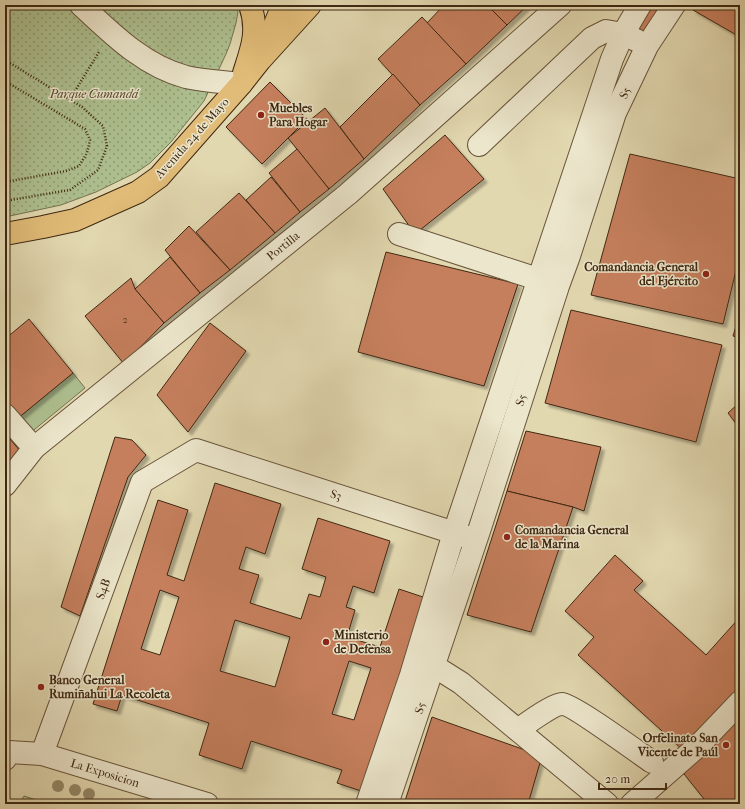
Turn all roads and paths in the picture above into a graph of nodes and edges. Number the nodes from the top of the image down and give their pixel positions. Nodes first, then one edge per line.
1 (81, 5) edge
2 (250, 5) edge
3 (282, 5) edge
4 (310, 5) edge
5 (560, 5) edge
6 (640, 5) edge
7 (674, 5) edge
8 (623, 34) junction
9 (647, 46) junction
10 (99, 52) dead end
11 (5, 60) edge
12 (260, 60) junction
13 (5, 81) edge
14 (241, 84) junction
15 (70, 99) junction
16 (479, 145) dead end
17 (5, 182) edge
18 (5, 201) edge
19 (5, 234) edge
20 (399, 234) dead end
21 (549, 282) junction
22 (5, 415) edge
23 (34, 448) junction
24 (196, 450) joint
25 (5, 485) edge
26 (454, 533) junction
27 (476, 540) junction
28 (434, 666) junction
29 (740, 702) edge
30 (518, 730) junction
31 (42, 754) junction
32 (5, 759) edge
33 (652, 762) dead end
34 (207, 804) edge
35 (367, 804) edge
36 (387, 804) edge
37 (607, 804) edge
38 (632, 804) edge

1 - 14 street
2 - 14 main road, Avenida 24 de Mayo
3 - 12 main road, Avenida 24 de Mayo
4 - 12 main road, Avenida 24 de Mayo
5 - 23 street, Portilla
6 - 8 street, S5
7 - 9 street, S5
8 - 9 street
8 - 16 street
8 - 21 street, S5
9 - 21 street, S5
10 - 15 path
11 - 15 path
12 - 14 main road, Avenida 24 de Mayo
13 - 17 path
14 - 19 main road, Avenida 24 de Mayo
15 - 18 path
20 - 21 street
21 - 26 street, S5
21 - 27 street, S5
22 - 23 street
23 - 25 street, Portilla
24 - 26 street, S3
24 - 31 street, S4B
26 - 27 street, S3
26 - 35 street, S5
27 - 28 street, S5
28 - 30 street
28 - 36 street, S5
29 - 38 street
30 - 33 street
30 - 37 street
31 - 32 street, La Exposicion
31 - 34 street, La Exposicion

